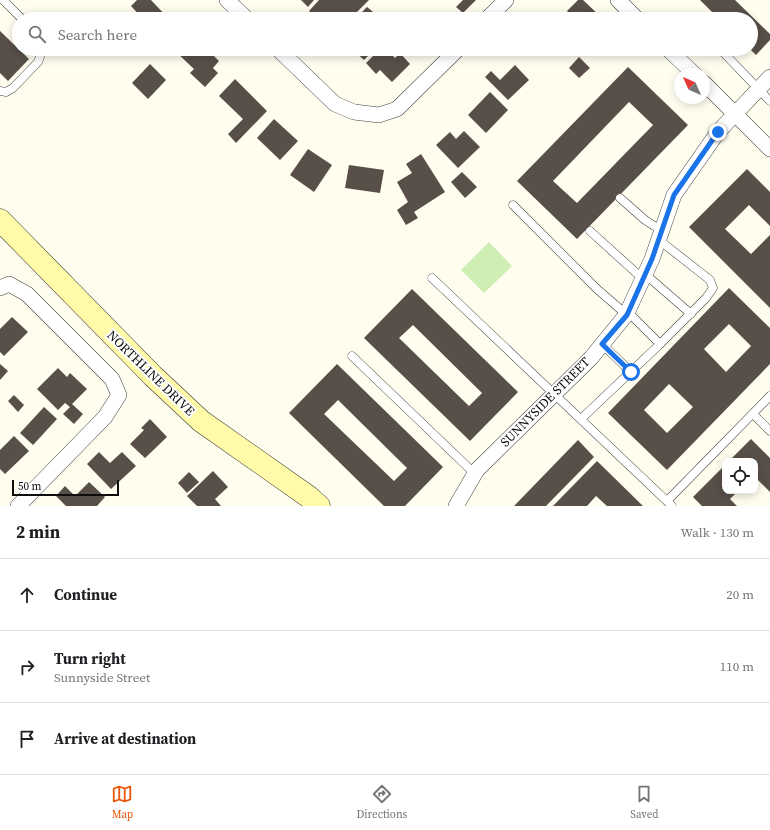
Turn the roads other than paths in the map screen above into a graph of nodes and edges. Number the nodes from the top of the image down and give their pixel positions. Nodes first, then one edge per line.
1 (3, 0) edge
2 (227, 0) edge
3 (506, 0) edge
4 (618, 0) edge
5 (15, 12) edge
6 (240, 12) edge
7 (495, 12) edge
8 (631, 12) edge
9 (40, 56) edge
10 (285, 56) edge
11 (451, 56) edge
12 (675, 56) edge
13 (727, 56) edge
14 (688, 68) edge
15 (770, 77) edge
16 (710, 89) edge
17 (758, 89) junction
18 (0, 91) edge
19 (770, 101) edge
20 (735, 114) junction
21 (770, 149) edge
22 (620, 198) dead end
23 (513, 205) dead end
24 (0, 220) edge
25 (590, 231) dead end
26 (660, 235) junction
27 (644, 276) junction
28 (432, 278) dead end
29 (0, 288) edge
30 (627, 314) junction
31 (691, 314) junction
32 (602, 344) junction
33 (660, 344) junction
34 (352, 356) dead end
35 (631, 372) junction
36 (554, 393) junction
37 (770, 396) edge
38 (752, 414) junction
39 (581, 419) junction
40 (770, 431) edge
41 (474, 473) junction
42 (670, 504) edge
43 (18, 506) edge
44 (320, 506) edge
45 (456, 506) edge

1 - 5 lane
2 - 6 street
3 - 7 street
4 - 8 street
9 - 18 lane
10 - 11 street
12 - 14 street
13 - 17 lane
15 - 17 street, SUNNYSIDE STREET
16 - 20 street
17 - 19 lane
17 - 20 street, SUNNYSIDE STREET
20 - 21 street
20 - 26 street, SUNNYSIDE STREET
22 - 26 lane
23 - 30 lane
24 - 44 street, NORTHLINE DRIVE
25 - 27 lane
26 - 27 street, SUNNYSIDE STREET
26 - 31 lane
27 - 30 street, SUNNYSIDE STREET
27 - 31 lane
28 - 36 lane
29 - 43 street
30 - 32 street, SUNNYSIDE STREET
30 - 33 lane
31 - 33 lane
32 - 35 lane
32 - 36 street, SUNNYSIDE STREET
33 - 35 lane
34 - 41 lane
35 - 39 lane
36 - 39 lane
36 - 41 street, SUNNYSIDE STREET
37 - 38 lane
38 - 40 lane
38 - 42 lane
39 - 42 lane
41 - 45 street, SUNNYSIDE STREET

